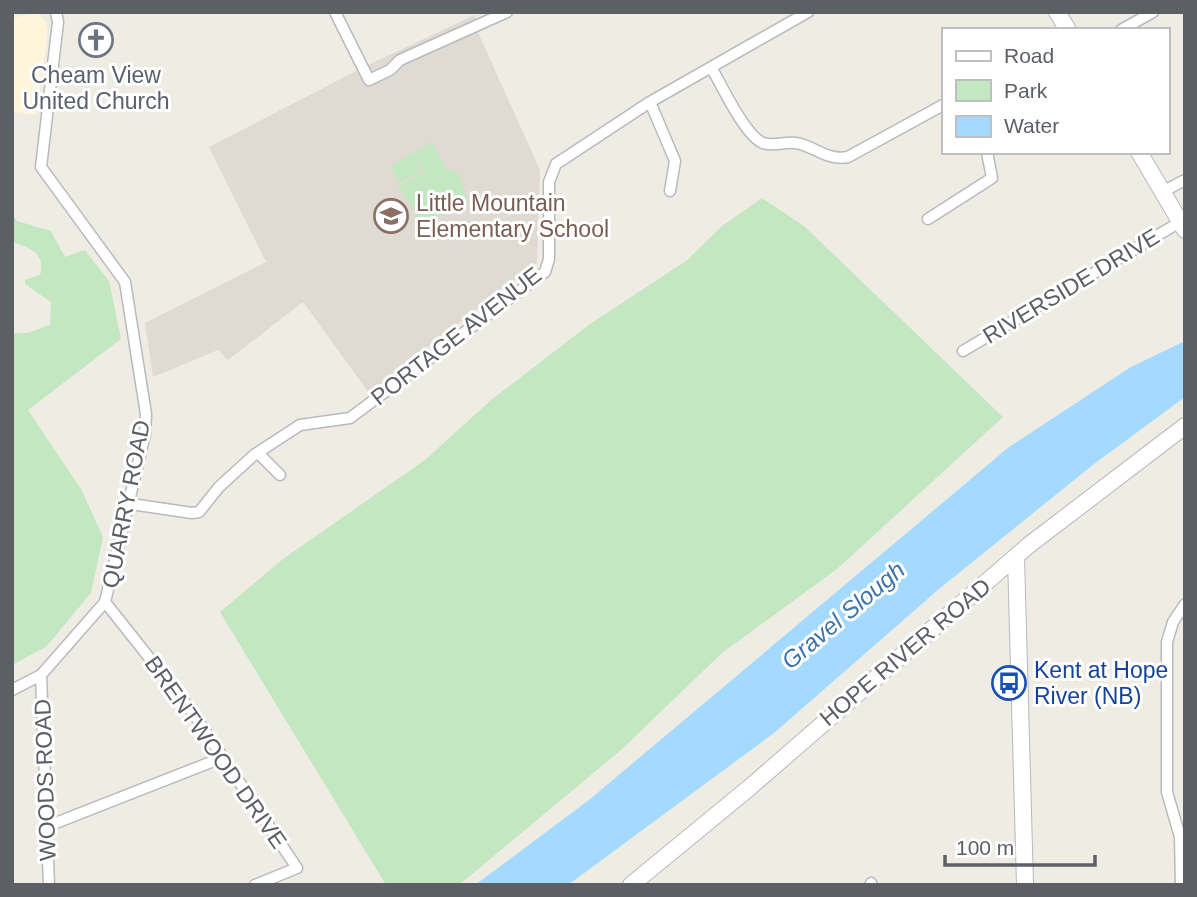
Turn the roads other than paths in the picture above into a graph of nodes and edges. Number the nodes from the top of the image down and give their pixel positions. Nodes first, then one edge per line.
1 (56, 12) edge
2 (335, 12) edge
3 (508, 12) edge
4 (808, 12) edge
5 (1057, 12) edge
6 (1153, 12) edge
7 (1067, 28) edge
8 (1125, 28) edge
9 (711, 66) junction
10 (650, 103) junction
11 (942, 106) edge
12 (986, 154) edge
13 (1140, 154) edge
14 (1185, 180) edge
15 (670, 191) dead end
16 (1162, 192) junction
17 (928, 219) dead end
18 (1182, 226) edge
19 (963, 351) dead end
20 (1185, 426) edge
21 (258, 453) junction
22 (279, 475) dead end
23 (131, 504) junction
24 (1016, 557) junction
25 (105, 602) junction
26 (1185, 604) edge
27 (41, 675) junction
28 (12, 690) edge
29 (224, 757) junction
30 (1172, 818) junction
31 (1185, 818) edge
32 (48, 826) junction
33 (49, 885) edge
34 (255, 885) edge
35 (631, 885) edge
36 (1025, 885) edge
37 (1181, 885) edge

1 - 23 street, QUARRY ROAD
2 - 3 street
4 - 9 street, PORTAGE AVENUE
5 - 7 street
6 - 8 street
9 - 10 street, PORTAGE AVENUE
9 - 11 street
10 - 15 street
10 - 21 street, PORTAGE AVENUE
12 - 17 street
13 - 16 street
14 - 16 street, RIVERSIDE DRIVE
16 - 18 street
18 - 19 street, RIVERSIDE DRIVE
20 - 24 street, HOPE RIVER ROAD
21 - 22 street
21 - 23 street, PORTAGE AVENUE
23 - 25 street, QUARRY ROAD
24 - 35 street, HOPE RIVER ROAD
24 - 36 street
25 - 27 street, QUARRY ROAD
25 - 29 street, BRENTWOOD DRIVE
26 - 30 street
27 - 28 street, QUARRY ROAD
27 - 32 street, WOODS ROAD
29 - 32 street
29 - 34 street, BRENTWOOD DRIVE
30 - 31 street
30 - 37 street
32 - 33 street, WOODS ROAD

